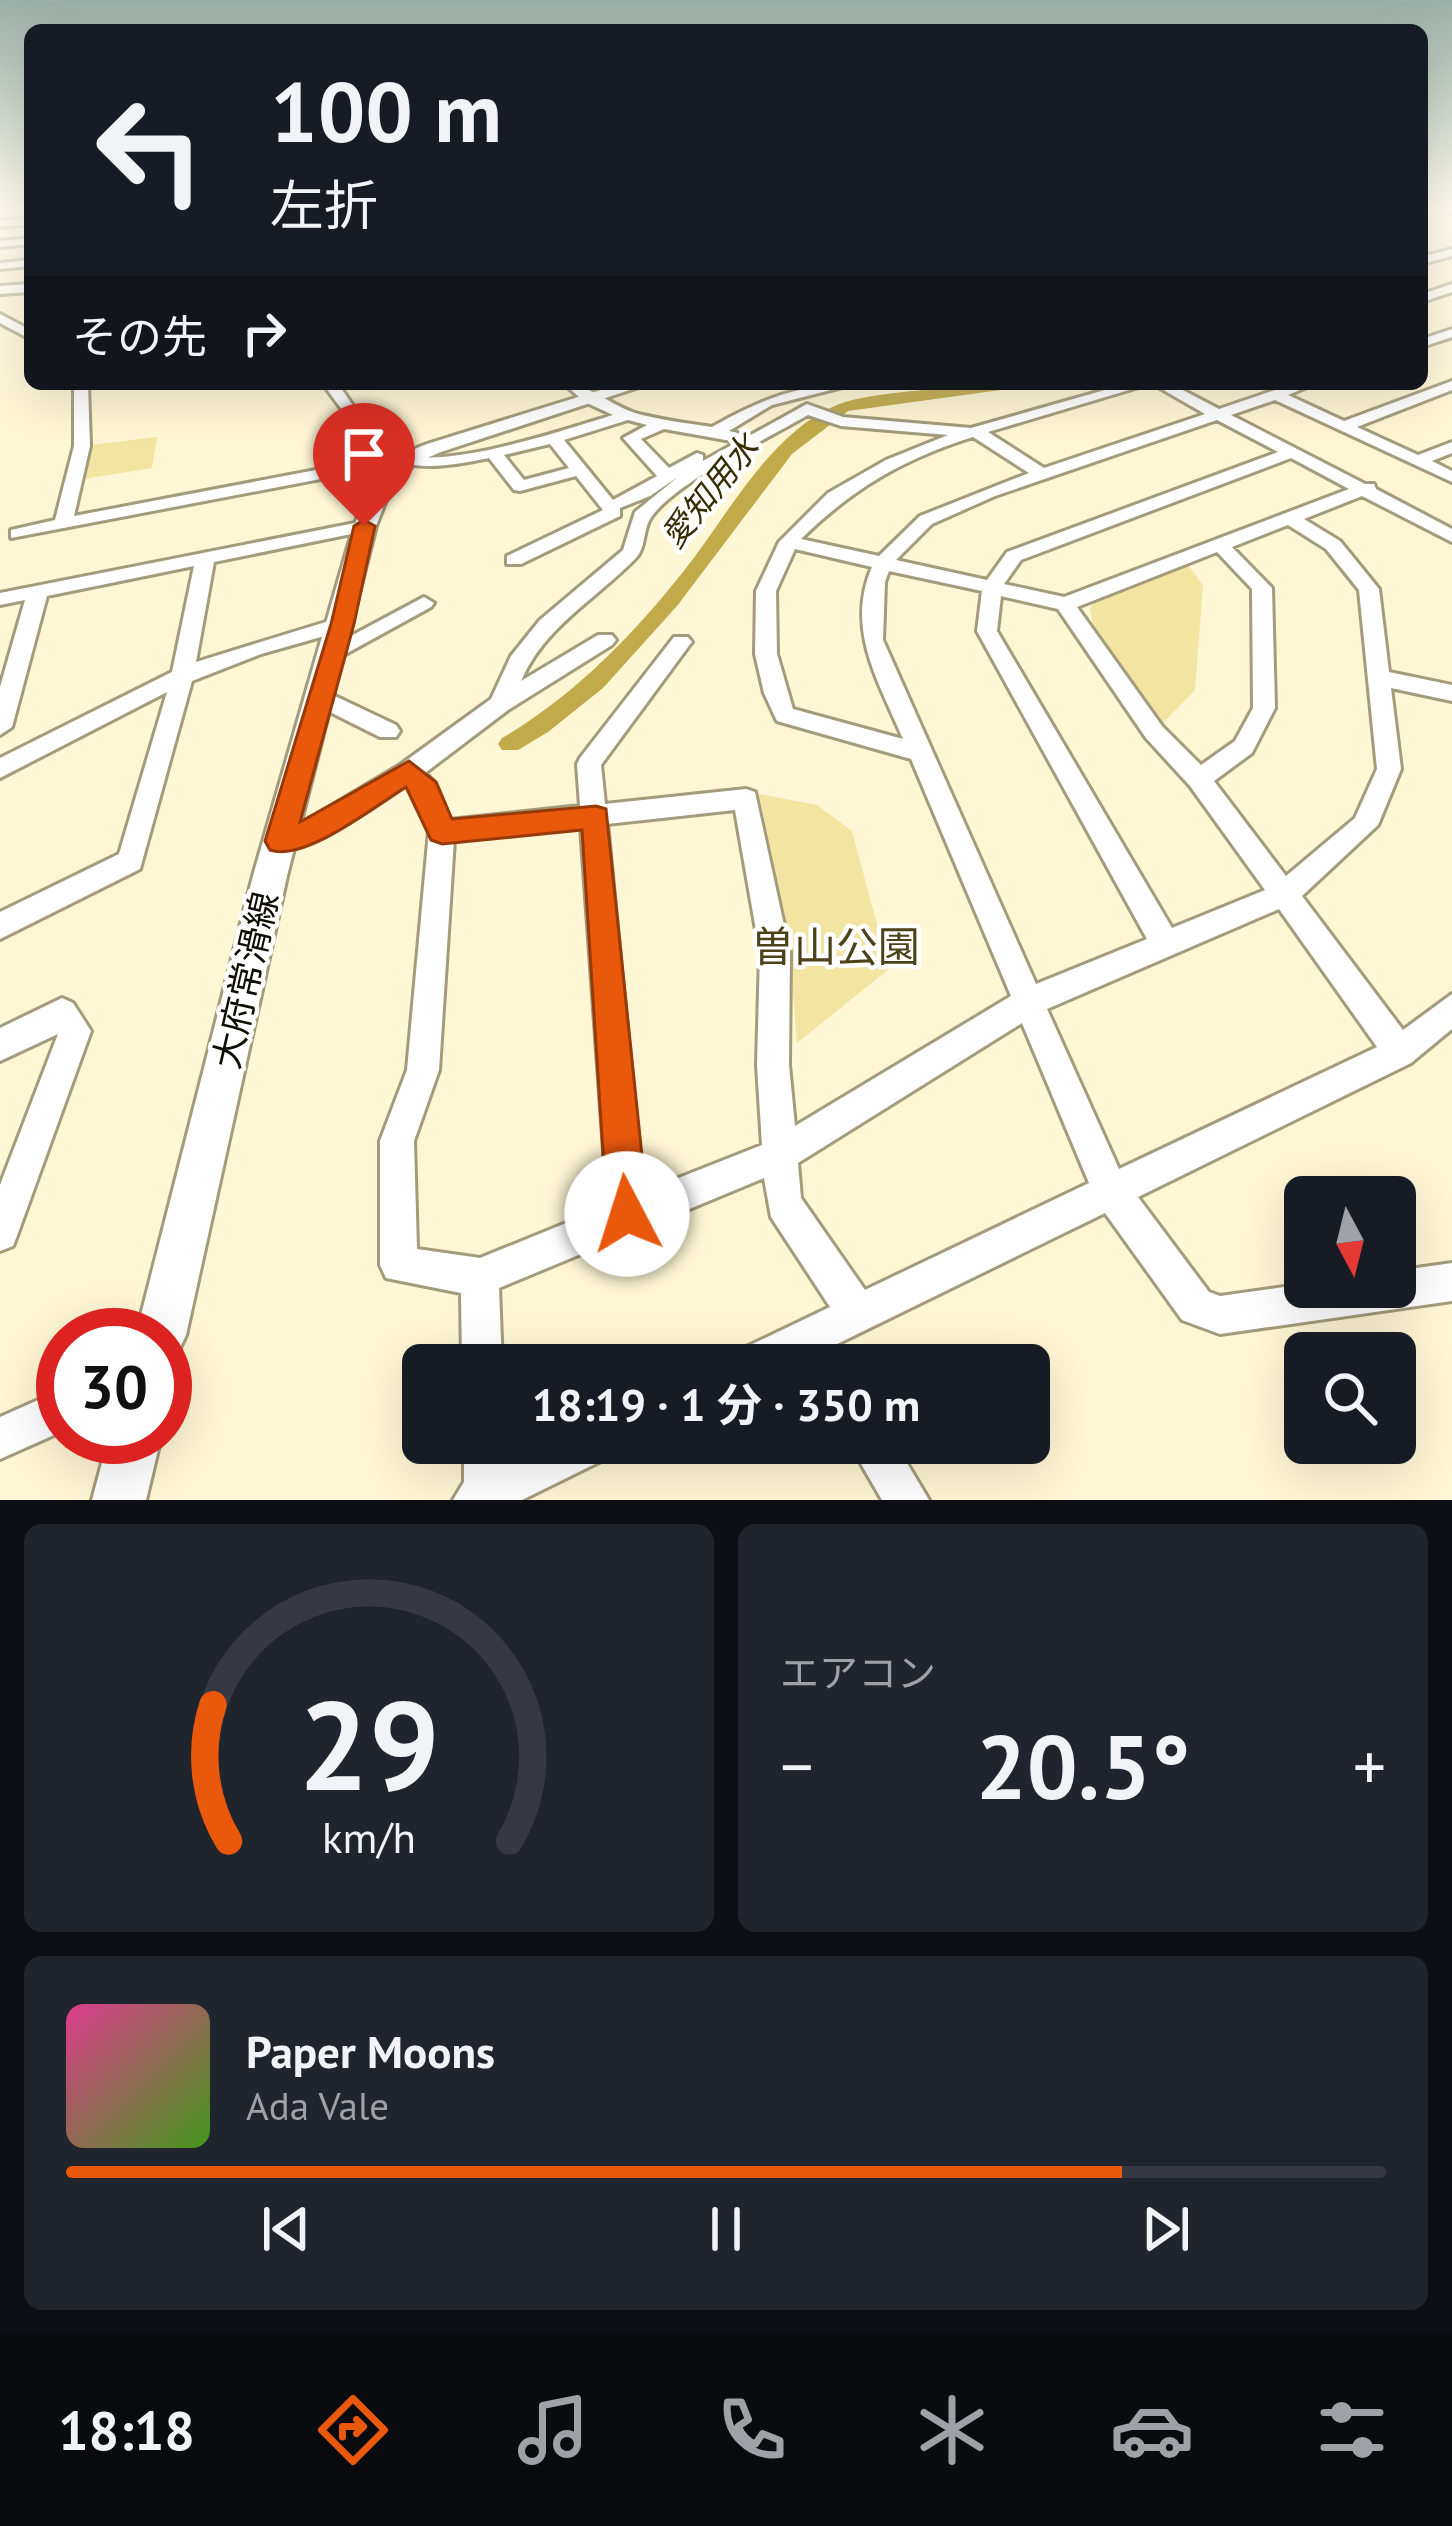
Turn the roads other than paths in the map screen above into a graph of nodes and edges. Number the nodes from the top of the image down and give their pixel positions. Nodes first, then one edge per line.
1 (1452, 333) edge
2 (1428, 341) edge
3 (1452, 346) edge
4 (1452, 385) edge
5 (81, 390) edge
6 (333, 390) edge
7 (1122, 390) edge
8 (1173, 390) edge
9 (1290, 390) edge
10 (580, 392) edge
11 (775, 392) edge
12 (1276, 395) junction
13 (1223, 414) junction
14 (623, 417) junction
15 (664, 423) junction
16 (1344, 426) junction
17 (978, 433) junction
18 (735, 436) junction
19 (555, 439) junction
20 (1452, 447) edge
21 (493, 452) junction
22 (1293, 452) junction
23 (1418, 461) junction
24 (382, 463) junction
25 (580, 470) junction
26 (1041, 473) junction
27 (665, 474) junction
28 (1452, 477) edge
29 (1368, 488) junction
30 (609, 506) junction
31 (1293, 520) junction
32 (63, 523) junction
33 (364, 526) junction
34 (17, 534) dead end
35 (1452, 536) edge
36 (788, 542) junction
37 (1222, 547) junction
38 (205, 558) junction
39 (514, 560) dead end
40 (883, 563) junction
41 (992, 586) junction
42 (38, 591) junction
43 (0, 599) edge
44 (424, 603) dead end
45 (1065, 604) junction
46 (337, 638) junction
47 (605, 640) dead end
48 (681, 642) dead end
49 (182, 678) junction
50 (1379, 678) junction
51 (1452, 694) edge
52 (318, 696) junction
53 (500, 704) junction
54 (0, 727) edge
55 (388, 731) dead end
56 (918, 752) junction
57 (0, 769) edge
58 (409, 772) junction
59 (1199, 779) junction
60 (596, 817) junction
61 (442, 832) junction
62 (280, 841) junction
63 (1285, 894) junction
64 (0, 926) edge
65 (1166, 944) junction
66 (1030, 1001) junction
67 (1452, 1009) edge
68 (0, 1045) edge
69 (1400, 1052) junction
70 (779, 1155) junction
71 (1110, 1190) junction
72 (627, 1214) junction
73 (0, 1233) edge
74 (480, 1277) junction
75 (1452, 1282) edge
76 (168, 1308) edge
77 (857, 1313) junction
78 (482, 1344) edge
79 (821, 1344) edge
80 (36, 1422) edge
81 (0, 1438) edge
82 (128, 1464) edge
83 (483, 1464) edge
84 (549, 1464) edge
85 (884, 1464) edge
86 (481, 1497) edge
87 (118, 1500) edge
88 (907, 1500) edge

1 - 2 street
2 - 3 street
4 - 16 street
5 - 32 street
6 - 24 street
7 - 17 street
8 - 13 street
9 - 12 street
10 - 14 street
10 - 24 main road
11 - 18 street
12 - 13 street
12 - 16 street
13 - 22 street
13 - 26 street
14 - 15 street
14 - 19 street
15 - 18 street
15 - 27 street
16 - 23 street
17 - 18 street
17 - 26 street
17 - 36 street
18 - 27 street
18 - 53 street
19 - 21 street
19 - 25 street
20 - 23 street
21 - 24 street
21 - 25 street
22 - 29 street
22 - 41 street
23 - 28 street
24 - 32 street
24 - 33 main road, 大府常滑線
25 - 30 street
26 - 40 street
27 - 30 street
29 - 31 street
29 - 35 street
30 - 39 street
31 - 37 street
31 - 50 street
32 - 34 street
33 - 38 street
33 - 46 main road, 大府常滑線
36 - 40 street
36 - 56 street
37 - 45 street
37 - 59 street
38 - 42 street
38 - 49 street
40 - 41 street
40 - 56 street
41 - 45 street
41 - 65 street
42 - 43 street
42 - 54 street
44 - 46 street
45 - 59 street
46 - 49 street
46 - 52 main road, 大府常滑線
47 - 53 street
48 - 60 street
49 - 57 street
49 - 64 street
50 - 51 street
50 - 63 street
52 - 55 street
52 - 62 main road, 大府常滑線
53 - 58 street
56 - 66 street
58 - 61 street
58 - 62 street
59 - 63 street
60 - 61 street
60 - 70 street
60 - 72 street
61 - 74 street
62 - 76 main road, 大府常滑線
63 - 65 street
63 - 69 street
65 - 66 street
66 - 70 street
66 - 71 street
67 - 69 street
68 - 73 street
69 - 71 street
70 - 72 street
70 - 77 street
71 - 75 street
71 - 77 street
72 - 74 street
74 - 78 street
77 - 79 street
80 - 81 street
82 - 87 main road
83 - 86 street
84 - 86 street
85 - 88 street

